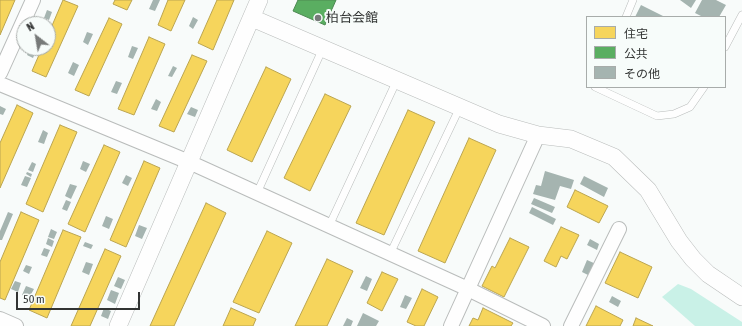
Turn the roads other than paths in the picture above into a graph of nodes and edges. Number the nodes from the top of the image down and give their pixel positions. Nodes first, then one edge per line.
1 (33, 0) edge
2 (259, 0) edge
3 (633, 0) edge
4 (742, 15) edge
5 (626, 16) edge
6 (252, 18) junction
7 (726, 45) edge
8 (323, 48) junction
9 (0, 73) edge
10 (397, 80) junction
11 (0, 84) edge
12 (597, 88) edge
13 (703, 88) edge
14 (460, 107) junction
15 (538, 135) junction
16 (189, 162) junction
17 (257, 194) junction
18 (329, 226) junction
19 (619, 229) dead end
20 (390, 254) junction
21 (468, 289) junction
22 (742, 297) edge
23 (0, 319) edge
24 (16, 326) edge
25 (118, 326) edge
26 (451, 326) edge
27 (543, 326) edge
28 (571, 326) edge

1 - 9 street
2 - 6 street
3 - 5 lane
4 - 7 lane
6 - 8 street
6 - 16 street
8 - 10 street
8 - 17 lane
10 - 14 street
10 - 18 lane
11 - 16 street
12 - 13 lane
14 - 15 street
14 - 20 lane
15 - 21 street
15 - 22 street
16 - 17 street
16 - 25 street
17 - 18 street
18 - 20 street
19 - 28 street
20 - 21 street
21 - 26 street
21 - 27 street
23 - 24 street

